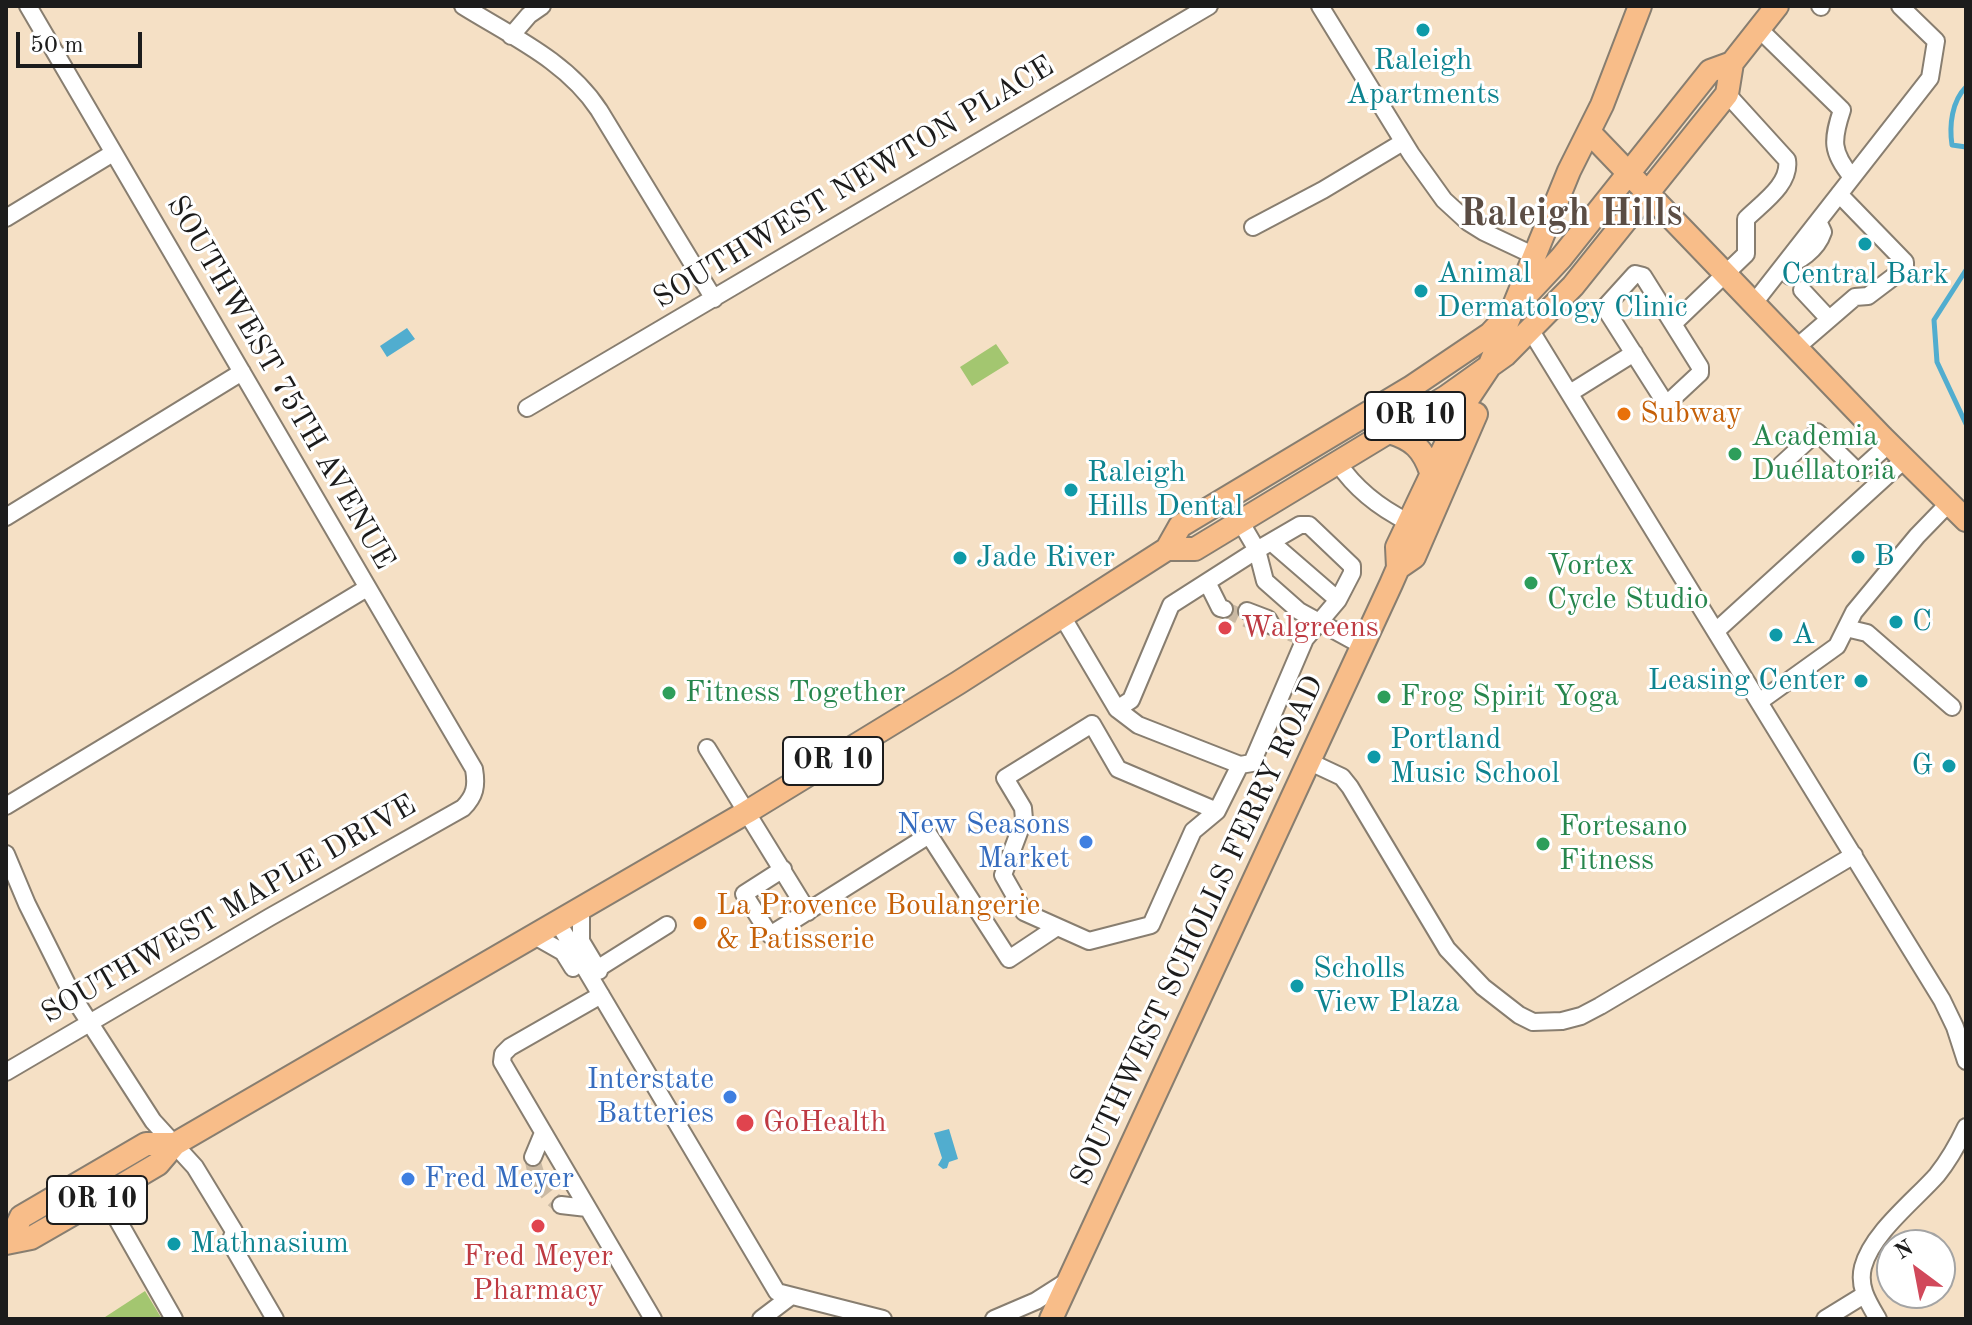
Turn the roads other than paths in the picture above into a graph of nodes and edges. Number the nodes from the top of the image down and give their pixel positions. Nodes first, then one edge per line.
1 (28, 6) edge
2 (463, 6) edge
3 (542, 6) edge
4 (1209, 6) edge
5 (1320, 6) edge
6 (1640, 6) edge
7 (1777, 6) edge
8 (1900, 6) edge
9 (1759, 29) junction
10 (511, 36) junction
11 (1732, 63) junction
12 (1727, 94) junction
13 (1589, 132) junction
14 (1403, 142) junction
15 (113, 153) junction
16 (1630, 172) junction
17 (1852, 177) junction
18 (1649, 192) junction
19 (1839, 194) junction
20 (6, 218) edge
21 (1253, 227) dead end
22 (1535, 256) junction
23 (1727, 274) junction
24 (1802, 290) dead end
25 (714, 299) junction
26 (1754, 303) junction
27 (1512, 313) junction
28 (1829, 319) junction
29 (1673, 324) junction
30 (1531, 331) junction
31 (1797, 347) junction
32 (1634, 353) junction
33 (1489, 367) junction
34 (242, 372) junction
35 (1570, 393) junction
36 (527, 408) dead end
37 (1389, 432) junction
38 (1897, 451) junction
39 (1338, 463) junction
40 (1781, 465) dead end
41 (1431, 472) junction
42 (1949, 503) junction
43 (6, 517) edge
44 (1966, 520) edge
45 (1240, 521) junction
46 (1408, 522) junction
47 (1264, 546) junction
48 (1167, 549) junction
49 (1398, 568) junction
50 (1207, 582) junction
51 (367, 588) junction
52 (1338, 600) junction
53 (1223, 604) tunnel mouth
54 (1247, 611) dead end
55 (1062, 616) junction
56 (1318, 623) junction
57 (1272, 626) dead end
58 (1846, 628) junction
59 (1716, 631) junction
60 (1363, 646) junction
61 (1759, 702) junction
62 (1952, 707) dead end
63 (1117, 709) junction
64 (707, 748) dead end
65 (1310, 762) junction
66 (1240, 765) junction
67 (474, 791) joint
68 (6, 806) edge
69 (1217, 811) junction
70 (747, 812) junction
71 (6, 854) edge
72 (1854, 855) junction
73 (783, 869) junction
74 (581, 908) junction
75 (808, 912) junction
76 (557, 921) junction
77 (667, 925) dead end
78 (1057, 927) junction
79 (533, 935) junction
80 (597, 969) junction
81 (601, 995) junction
82 (89, 1023) junction
83 (1966, 1061) edge
84 (6, 1072) edge
85 (1966, 1127) edge
86 (543, 1133) junction
87 (175, 1144) junction
88 (533, 1157) dead end
89 (104, 1196) junction
90 (561, 1205) dead end
91 (587, 1208) junction
92 (8, 1242) edge
93 (1070, 1279) junction
94 (1864, 1295) junction
95 (790, 1297) junction
96 (174, 1319) edge
97 (275, 1319) edge
98 (653, 1319) edge
99 (761, 1319) edge
100 (883, 1319) edge
101 (994, 1319) edge
102 (1051, 1319) edge
103 (1825, 1319) edge
104 (1878, 1319) edge

1 - 15 street, SOUTHWEST 75TH AVENUE
2 - 10 street
3 - 10 street
4 - 25 street, SOUTHWEST NEWTON PLACE
5 - 14 street
6 - 13 main road, SOUTHWEST SCHOLLS FERRY ROAD
7 - 9 main road, OR 10
8 - 17 street
9 - 11 main road, OR 10
9 - 17 street
10 - 25 street
11 - 12 main road, OR 10
11 - 16 main road, OR 10
12 - 18 main road, OR 10
12 - 23 street
13 - 16 main road
13 - 22 main road, SOUTHWEST SCHOLLS FERRY ROAD
14 - 21 street
14 - 22 street
15 - 20 street
15 - 34 street, SOUTHWEST 75TH AVENUE
16 - 18 main road
16 - 27 main road, OR 10
17 - 19 street
18 - 23 main road
18 - 30 main road, OR 10
19 - 26 street
19 - 28 street
22 - 27 main road, SOUTHWEST SCHOLLS FERRY ROAD
23 - 26 main road
23 - 29 street
24 - 28 street
25 - 36 street, SOUTHWEST NEWTON PLACE
26 - 31 main road
27 - 33 main road, SOUTHWEST SCHOLLS FERRY ROAD
27 - 48 main road, OR 10
28 - 31 street
29 - 32 street
29 - 32 street
30 - 33 main road, OR 10
30 - 35 street
31 - 38 main road
32 - 35 street
33 - 37 main road, OR 10
33 - 41 main road, SOUTHWEST SCHOLLS FERRY ROAD
33 - 49 main road, SOUTHWEST SCHOLLS FERRY ROAD
34 - 43 street
34 - 51 street, SOUTHWEST 75TH AVENUE
35 - 59 street
37 - 39 main road, OR 10
37 - 41 main road
38 - 40 street
38 - 42 main road
38 - 59 street
39 - 45 main road, OR 10
39 - 46 street
41 - 46 main road, SOUTHWEST SCHOLLS FERRY ROAD
42 - 44 main road
42 - 58 street
45 - 47 street
45 - 48 main road, OR 10
46 - 49 main road, SOUTHWEST SCHOLLS FERRY ROAD
47 - 50 street
47 - 52 street
47 - 52 street
47 - 56 street
48 - 55 main road, OR 10
49 - 60 main road, SOUTHWEST SCHOLLS FERRY ROAD
50 - 53 street
50 - 63 street
51 - 67 street, SOUTHWEST 75TH AVENUE
51 - 68 street
52 - 56 street
54 - 57 street
55 - 63 street
55 - 70 main road, OR 10
56 - 60 street
56 - 66 street
58 - 61 street
58 - 62 street
59 - 61 street
60 - 65 main road, SOUTHWEST SCHOLLS FERRY ROAD
61 - 72 street
63 - 66 street
64 - 70 street
65 - 72 street
65 - 93 main road, SOUTHWEST SCHOLLS FERRY ROAD
66 - 69 street
67 - 82 street, SOUTHWEST MAPLE DRIVE
69 - 78 street
69 - 78 street
70 - 73 street
70 - 74 main road, OR 10
71 - 82 street
72 - 83 street
73 - 75 street
73 - 75 street
74 - 76 main road, OR 10
74 - 80 street
75 - 78 street
76 - 79 main road, OR 10
76 - 81 street
77 - 80 street
79 - 81 street
79 - 87 main road, OR 10
80 - 81 street
81 - 86 street
81 - 95 street
82 - 84 street, SOUTHWEST MAPLE DRIVE
82 - 87 street
85 - 94 street
86 - 88 street
86 - 91 street
87 - 89 main road, OR 10
87 - 92 main road, OR 10
87 - 97 street
89 - 92 main road, OR 10
89 - 96 street
90 - 91 street
91 - 98 street
93 - 101 street
93 - 102 main road, SOUTHWEST SCHOLLS FERRY ROAD
94 - 103 street
94 - 104 street
95 - 99 street
95 - 100 street

